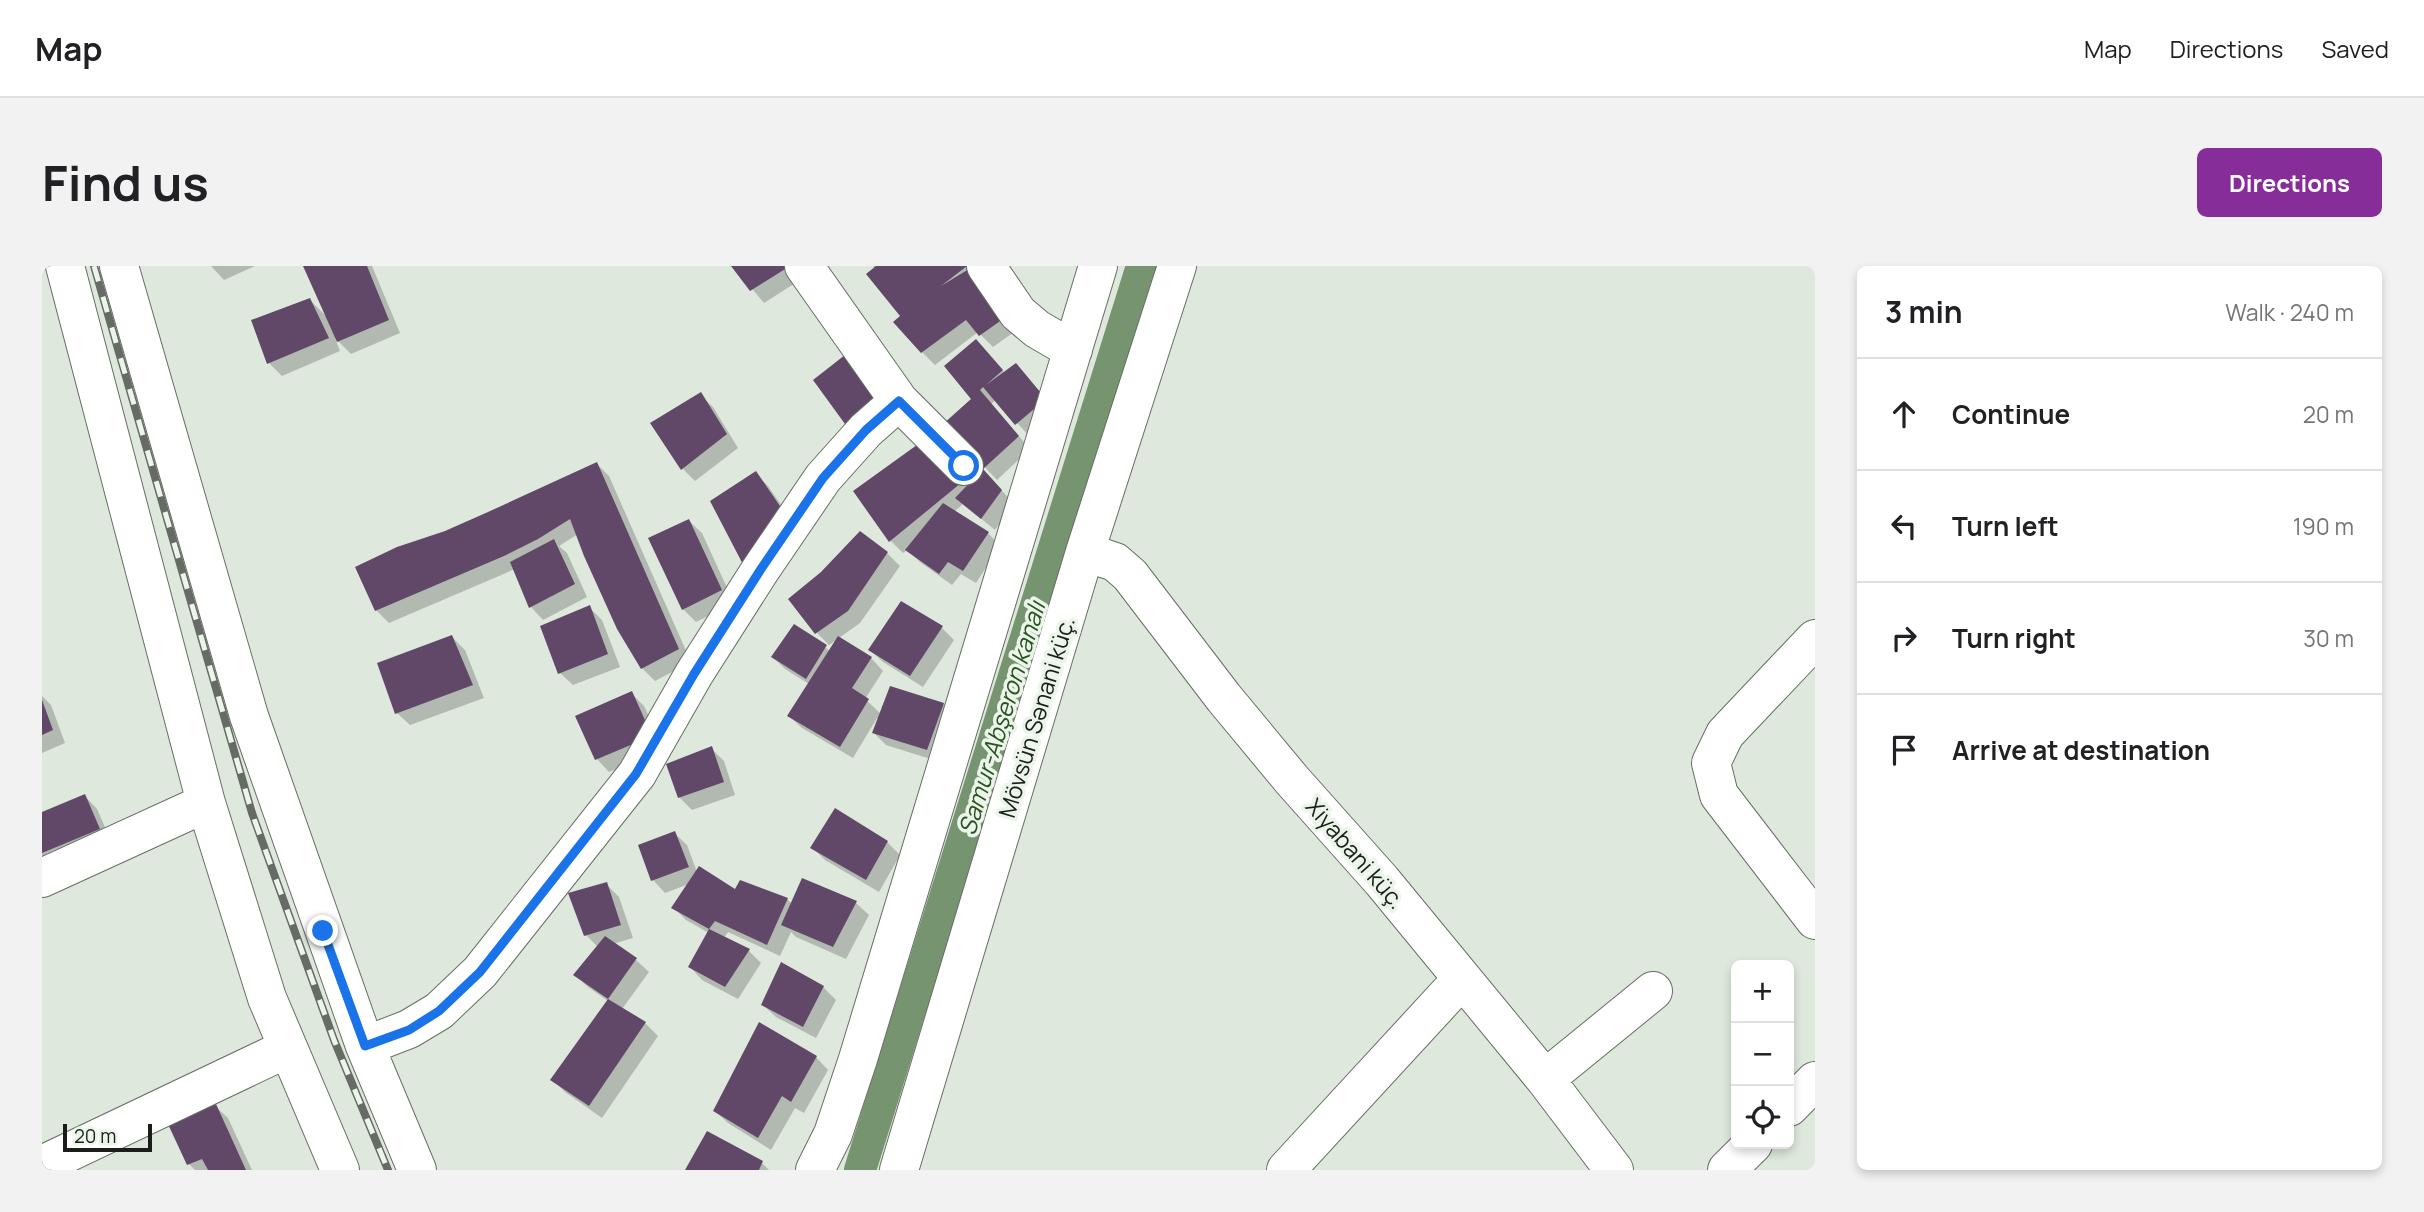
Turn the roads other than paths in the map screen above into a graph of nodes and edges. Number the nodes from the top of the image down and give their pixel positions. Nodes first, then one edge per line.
1 (65, 266) edge
2 (119, 266) edge
3 (804, 266) edge
4 (986, 266) edge
5 (1098, 266) edge
6 (1177, 266) edge
7 (1073, 350) junction
8 (899, 401) junction
9 (964, 466) dead end
10 (1086, 552) junction
11 (1815, 639) edge
12 (205, 803) junction
13 (42, 878) edge
14 (1815, 920) edge
15 (1462, 979) junction
16 (1653, 991) dead end
17 (365, 1046) junction
18 (286, 1049) junction
19 (1545, 1079) junction
20 (1815, 1081) edge
21 (1794, 1102) edge
22 (1748, 1149) edge
23 (42, 1165) edge
24 (340, 1170) edge
25 (417, 1170) edge
26 (815, 1170) edge
27 (899, 1170) edge
28 (1286, 1170) edge
29 (1614, 1170) edge
30 (1727, 1170) edge

1 - 12 street
2 - 17 street
3 - 8 street
4 - 7 street
5 - 7 street
6 - 10 street, Mövsün Sənani küç.
7 - 26 street
8 - 9 street
8 - 17 street
10 - 15 street, Xiyabani küç.
10 - 27 street, Mövsün Sənani küç.
11 - 14 street
12 - 13 street
12 - 18 street
15 - 19 street, Xiyabani küç.
15 - 28 street
16 - 19 street
17 - 25 street
18 - 23 street
18 - 24 street
19 - 29 street, Xiyabani küç.
20 - 21 street
22 - 30 street

